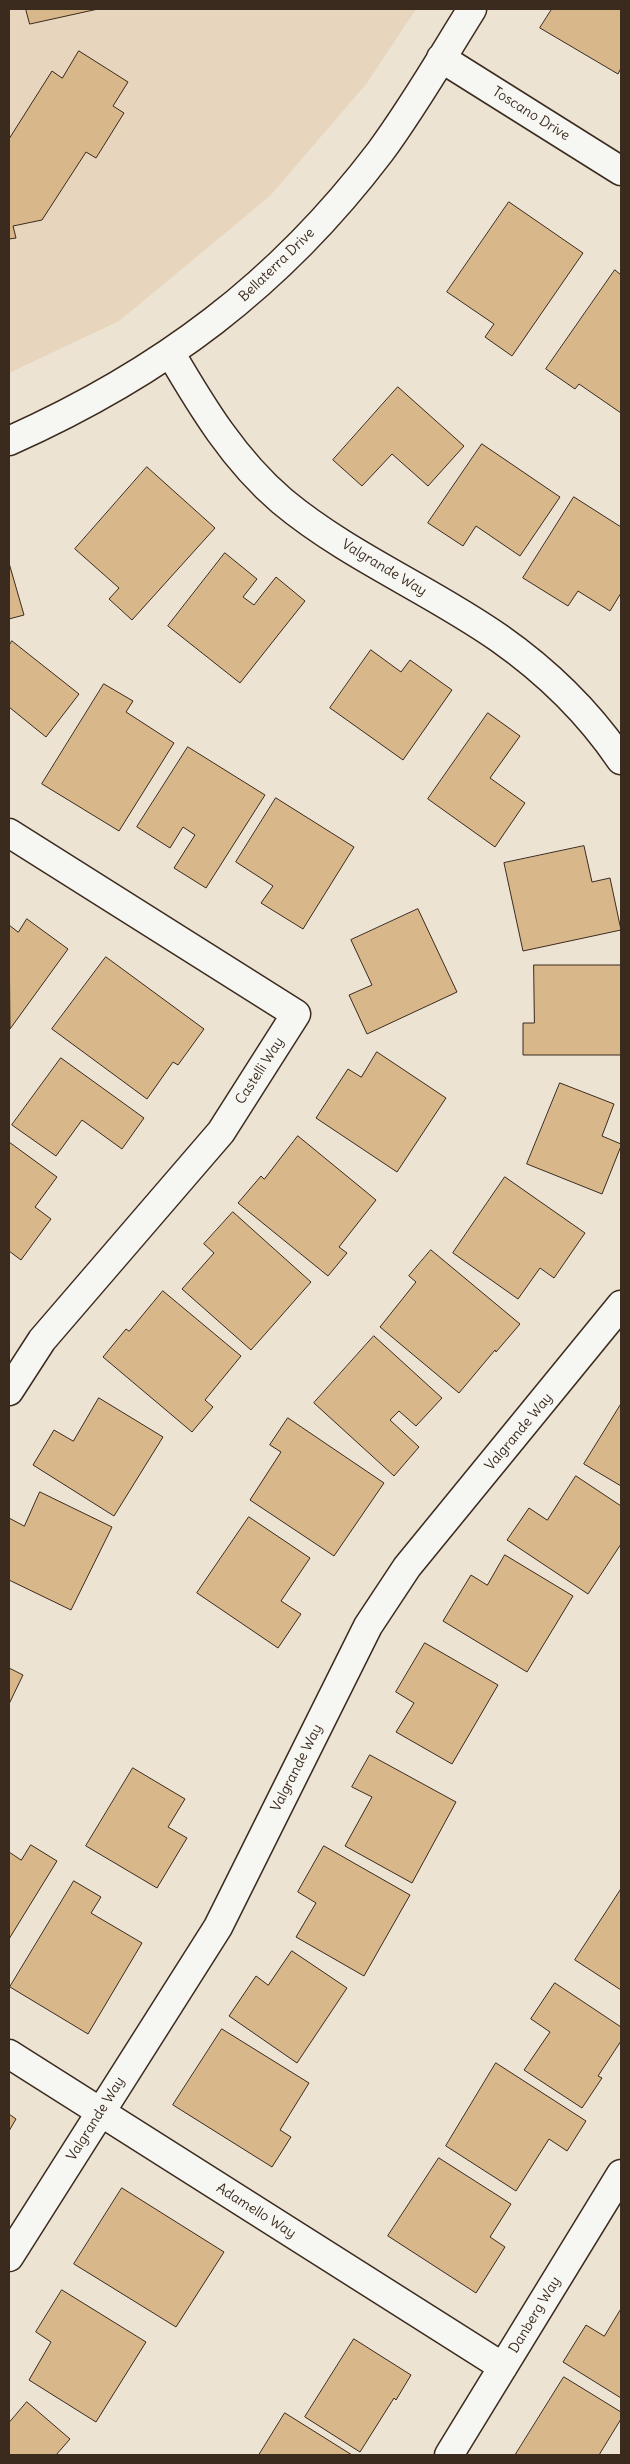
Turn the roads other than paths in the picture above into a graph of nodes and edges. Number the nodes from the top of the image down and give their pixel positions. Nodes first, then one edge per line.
1 (472, 9) edge
2 (441, 58) junction
3 (621, 171) edge
4 (171, 354) junction
5 (9, 441) edge
6 (621, 760) edge
7 (9, 833) edge
8 (621, 1305) edge
9 (9, 1391) edge
10 (9, 2054) edge
11 (100, 2112) junction
12 (621, 2174) edge
13 (9, 2257) edge
14 (503, 2367) junction
15 (449, 2455) edge

1 - 2 street, Bellaterra Drive
2 - 3 street, Toscano Drive
2 - 4 street, Bellaterra Drive
4 - 5 street, Bellaterra Drive
4 - 6 street, Valgrande Way
7 - 9 street, Castelli Way
8 - 11 street, Valgrande Way
10 - 11 street, Adamello Way
11 - 13 street, Valgrande Way
11 - 14 street, Adamello Way
12 - 14 street, Danberg Way
14 - 15 street, Danberg Way

